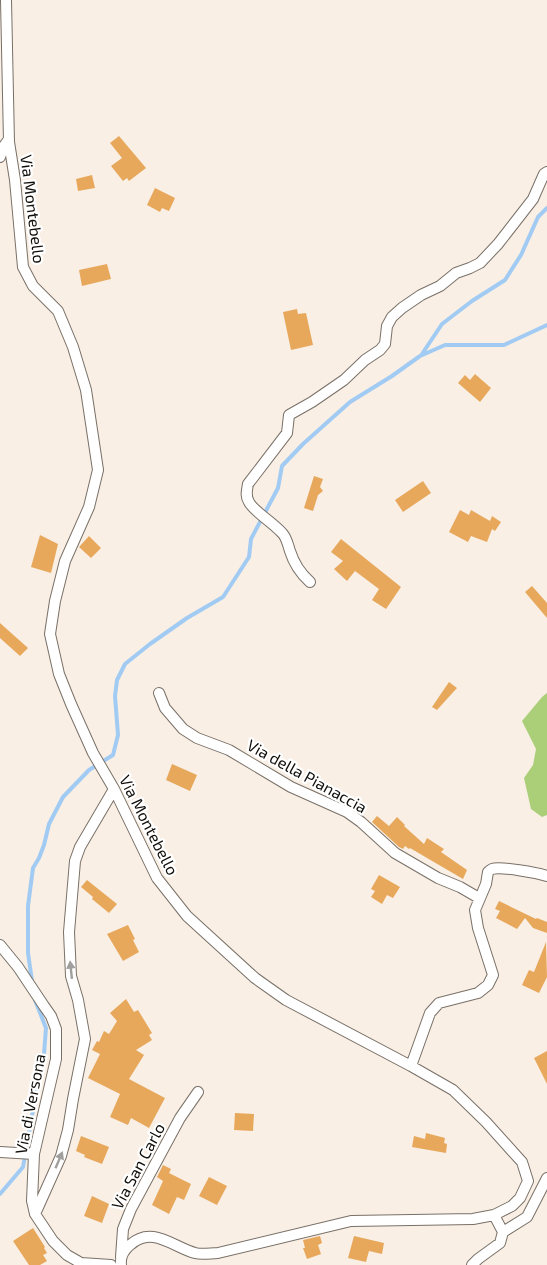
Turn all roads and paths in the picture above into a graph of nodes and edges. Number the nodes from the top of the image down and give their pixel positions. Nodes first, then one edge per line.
1 (6, 0) edge
2 (9, 139) junction
3 (0, 157) edge
4 (547, 172) edge
5 (310, 582) dead end
6 (159, 693) dead end
7 (114, 789) junction
8 (547, 876) edge
9 (479, 898) junction
10 (0, 945) edge
11 (411, 1066) junction
12 (198, 1092) dead end
13 (0, 1152) edge
14 (27, 1153) junction
15 (547, 1178) edge
16 (35, 1214) junction
17 (494, 1215) junction
18 (502, 1232) junction
19 (118, 1263) edge
20 (472, 1265) edge

1 - 2 street, Via Montebello
2 - 3 street
2 - 7 street, Via Montebello
4 - 5 street
6 - 9 street, Via della Pianaccia
7 - 11 street, Via Montebello
16 -> 7 street
8 - 9 street
9 - 11 street
10 - 14 street, Via di Versona
11 - 17 street, Via Montebello
12 - 19 street, Via San Carlo
13 - 14 street
14 - 16 street, Via di Versona
15 - 18 street
16 - 19 street
17 - 18 street
17 - 19 street, Via Montebello
18 - 20 street

